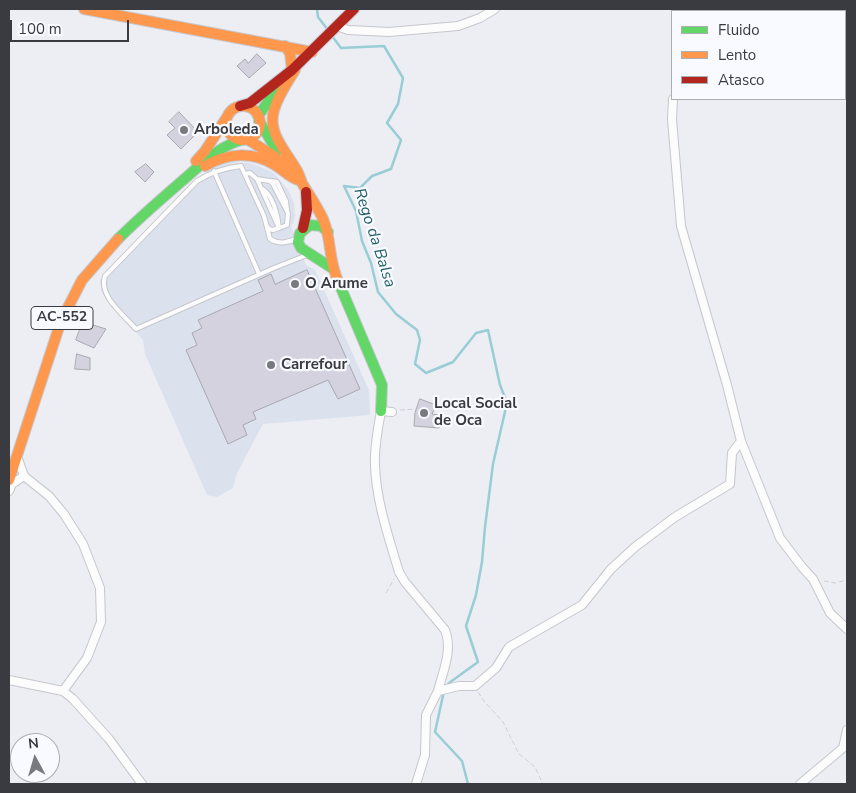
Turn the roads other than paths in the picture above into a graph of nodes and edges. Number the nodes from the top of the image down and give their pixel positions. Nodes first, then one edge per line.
1 (84, 9) edge
2 (354, 9) edge
3 (494, 9) edge
4 (337, 26) junction
5 (285, 46) junction
6 (312, 52) junction
7 (296, 66) junction
8 (673, 100) edge
9 (240, 106) junction
10 (228, 115) junction
11 (259, 118) junction
12 (244, 140) junction
13 (214, 172) junction
14 (245, 174) junction
15 (257, 179) junction
16 (304, 185) junction
17 (171, 190) junction
18 (266, 225) junction
19 (279, 228) junction
20 (303, 228) junction
21 (329, 233) junction
22 (298, 239) junction
23 (329, 248) junction
24 (310, 256) junction
25 (332, 268) junction
26 (259, 274) junction
27 (381, 411) junction
28 (392, 412) road end
29 (740, 441) junction
30 (15, 455) edge
31 (9, 473) edge
32 (24, 476) junction
33 (9, 491) edge
34 (847, 629) edge
35 (9, 680) edge
36 (63, 691) junction
37 (439, 691) junction
38 (847, 730) edge
39 (142, 784) edge
40 (416, 784) edge
41 (800, 784) edge

1 - 5 street
2 - 4 street, AC-552
3 - 4 street
4 - 6 street, AC-552
5 - 6 street
5 - 7 street
6 - 7 street, AC-552
7 - 9 street, AC-552
7 - 11 street, AC-552
7 - 16 street
8 - 29 street
9 - 10 street, AC-552
9 - 11 street
10 - 12 street
10 - 17 street, AC-552
11 - 12 street, AC-552
11 - 16 street
12 - 16 street
12 - 17 street, AC-552
13 - 14 lane
13 - 26 lane
13 - 26 lane
14 - 15 lane
14 - 18 lane
15 - 19 lane
15 - 19 lane
16 - 17 street
16 - 20 street
16 - 21 street
17 - 30 street, AC-552
18 - 19 lane
18 - 22 lane
20 - 21 street
20 - 22 street
21 - 23 street
22 - 24 street
23 - 24 street
23 - 25 street
24 - 25 street
24 - 26 lane
25 - 27 street
27 - 28 street
27 - 37 street
29 - 34 street
29 - 37 street
30 - 31 street, AC-552
30 - 32 street
32 - 33 street
32 - 36 street
35 - 36 street
36 - 39 street
37 - 40 street
38 - 41 street

